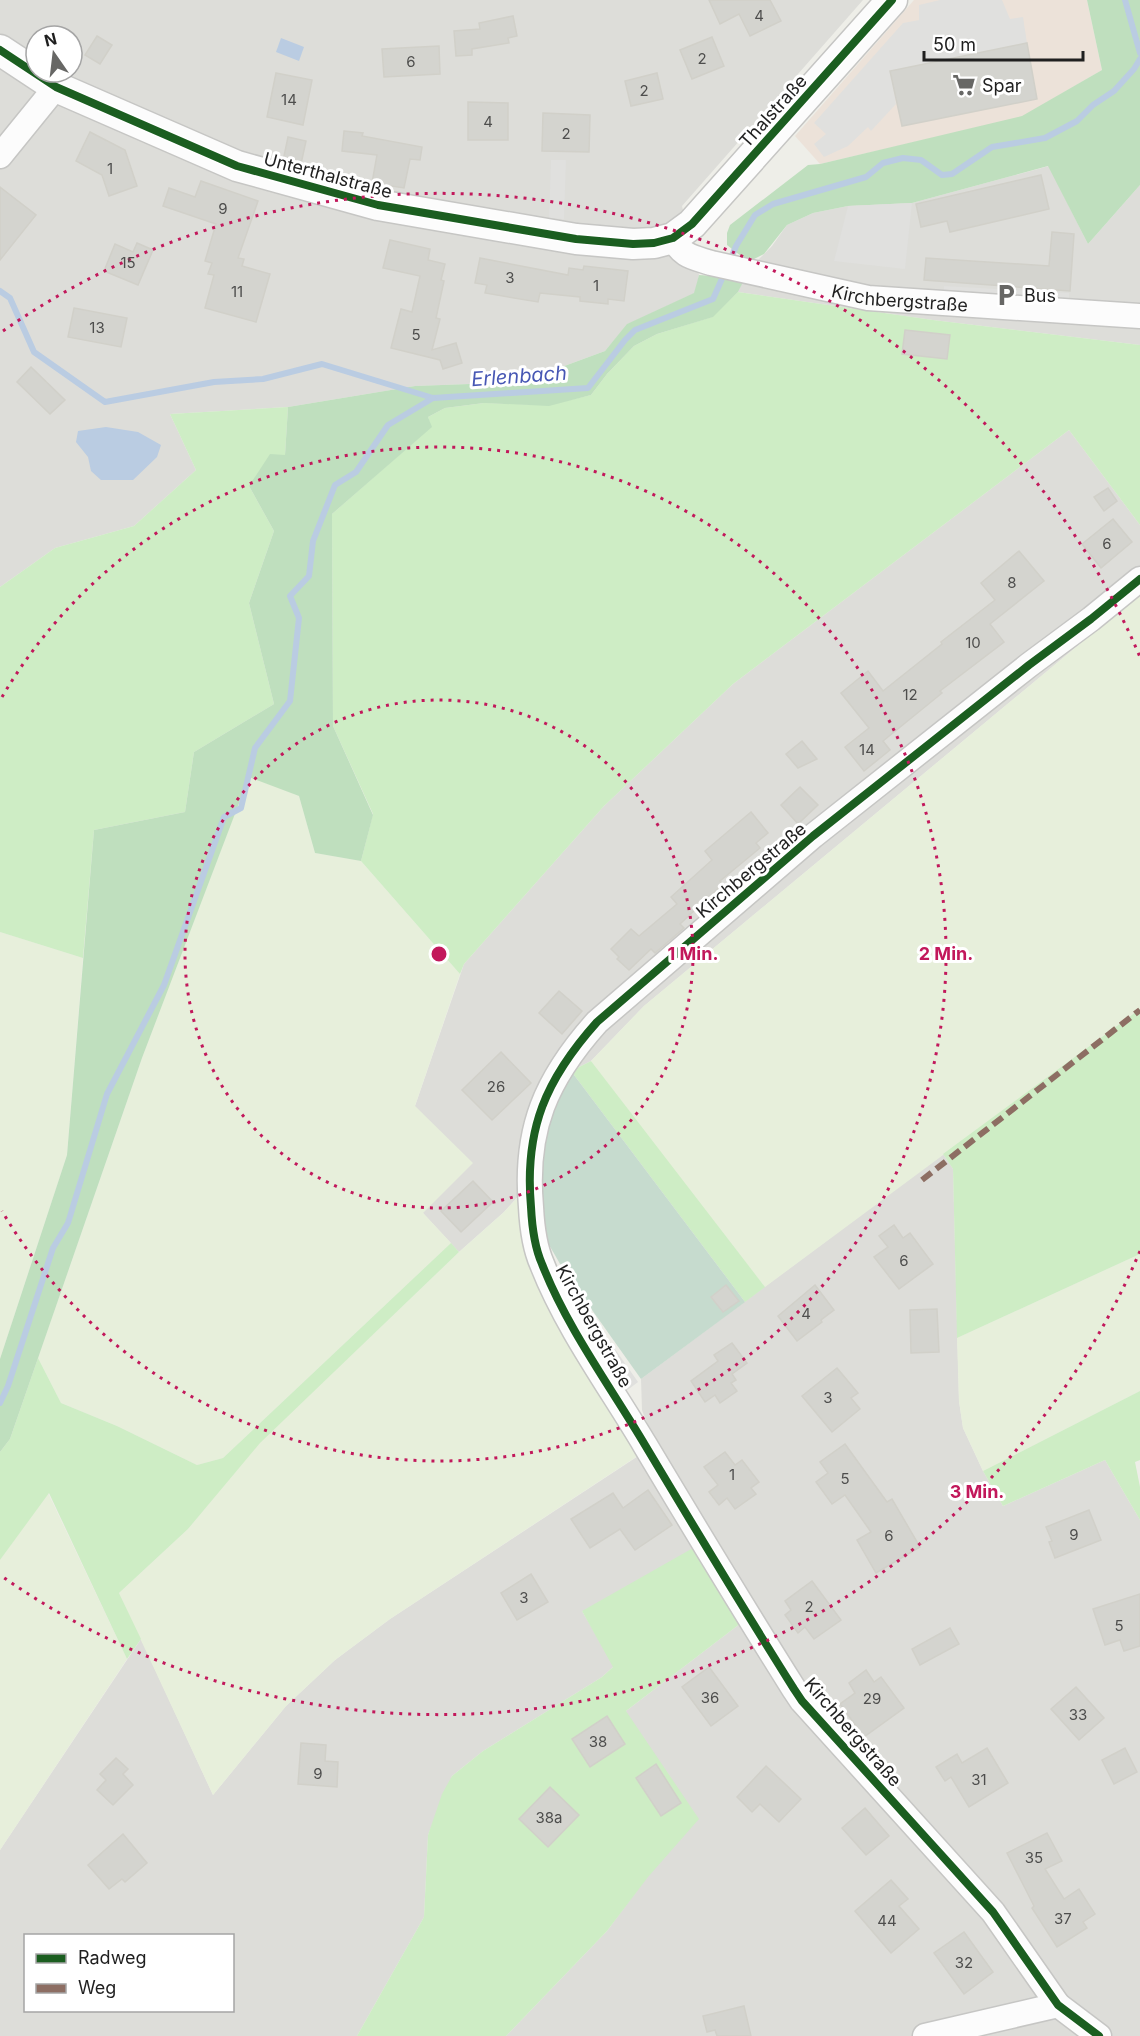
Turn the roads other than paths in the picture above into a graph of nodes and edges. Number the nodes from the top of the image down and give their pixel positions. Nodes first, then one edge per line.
1 (892, 0) edge
2 (0, 50) edge
3 (56, 87) junction
4 (0, 156) edge
5 (673, 238) junction
6 (1140, 316) edge
7 (1140, 579) edge
8 (1058, 2006) junction
9 (925, 2036) edge
10 (1099, 2036) edge

1 - 5 street, Thalstraße
2 - 3 street, Unterthalstraße
3 - 4 street
3 - 5 street, Unterthalstraße
5 - 6 street, Kirchbergstraße
7 - 8 street, Kirchbergstraße
8 - 9 street
8 - 10 street, Kirchbergstraße

